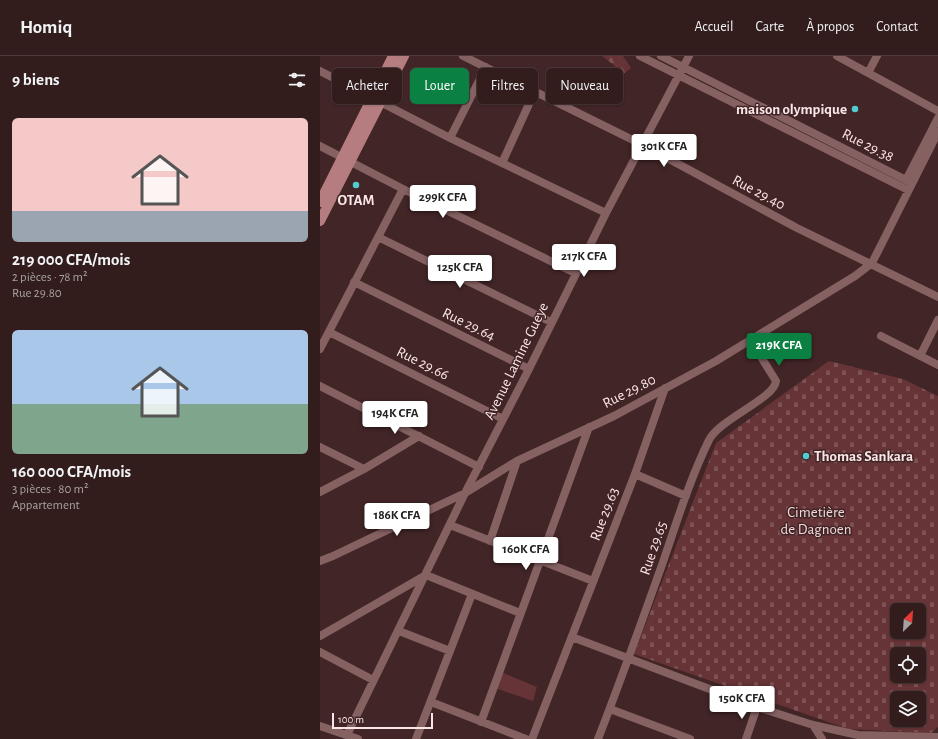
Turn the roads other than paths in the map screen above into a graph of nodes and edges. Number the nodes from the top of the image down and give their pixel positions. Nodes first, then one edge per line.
1 (393, 56) edge
2 (404, 56) edge
3 (463, 56) edge
4 (640, 56) edge
5 (661, 56) edge
6 (689, 56) edge
7 (837, 56) edge
8 (877, 56) edge
9 (486, 66) junction
10 (683, 67) junction
11 (389, 68) edge
12 (397, 68) edge
13 (490, 68) edge
14 (320, 71) edge
15 (868, 73) junction
16 (679, 76) junction
17 (332, 77) edge
18 (538, 92) edge
19 (375, 104) edge
20 (385, 104) edge
21 (529, 104) edge
22 (938, 111) edge
23 (938, 118) edge
24 (938, 132) edge
25 (450, 138) junction
26 (643, 145) junction
27 (320, 146) edge
28 (347, 160) junction
29 (502, 163) junction
30 (909, 184) junction
31 (403, 189) junction
32 (320, 202) edge
33 (606, 213) junction
34 (320, 221) edge
35 (378, 237) junction
36 (872, 263) junction
37 (575, 273) junction
38 (354, 282) junction
39 (938, 297) edge
40 (938, 320) edge
41 (551, 322) junction
42 (329, 332) junction
43 (881, 336) dead end
44 (751, 341) junction
45 (320, 349) edge
46 (920, 356) junction
47 (938, 365) edge
48 (529, 369) junction
49 (320, 386) edge
50 (665, 388) junction
51 (503, 419) junction
52 (589, 427) junction
53 (419, 436) junction
54 (320, 447) edge
55 (517, 461) junction
56 (479, 467) junction
57 (364, 469) junction
58 (635, 474) junction
59 (320, 492) edge
60 (465, 493) junction
61 (686, 496) junction
62 (450, 526) junction
63 (490, 541) junction
64 (320, 561) edge
65 (540, 561) junction
66 (426, 575) junction
67 (593, 581) junction
68 (472, 594) junction
69 (520, 613) junction
70 (400, 631) junction
71 (320, 636) edge
72 (572, 637) junction
73 (450, 651) junction
74 (320, 652) edge
75 (629, 659) junction
76 (373, 680) junction
77 (431, 702) junction
78 (757, 707) junction
79 (610, 709) junction
80 (481, 722) junction
81 (813, 725) junction
82 (320, 726) edge
83 (347, 736) junction
84 (938, 737) edge
85 (358, 739) edge
86 (416, 739) edge
87 (526, 739) edge
88 (532, 739) edge
89 (598, 739) edge
90 (690, 739) edge
91 (746, 739) edge
92 (822, 739) edge

1 - 11 main road
2 - 12 main road
3 - 9 street, Rue 29.40
4 - 16 street
5 - 10 street, Rue 29.38
6 - 10 street, Avenue Lamine Gueye
7 - 15 street
8 - 15 street
9 - 13 street, Rue 29.40
9 - 25 street
10 - 16 street, Avenue Lamine Gueye
10 - 30 street, Rue 29.38
14 - 17 street
15 - 22 street
16 - 26 street, Avenue Lamine Gueye
16 - 30 street
18 - 26 street, Rue 29.40
19 - 28 main road
20 - 25 street
21 - 29 street
23 - 30 street
24 - 30 street
25 - 29 street
26 - 33 street, Avenue Lamine Gueye
26 - 36 street, Rue 29.40
27 - 28 street
28 - 31 street
28 - 32 main road
28 - 34 main road
29 - 33 street
30 - 36 street
31 - 35 street
31 - 37 street
33 - 37 street, Avenue Lamine Gueye
35 - 38 street
35 - 41 street
36 - 39 street, Rue 29.40
36 - 44 street, Rue 29.80
37 - 41 street, Avenue Lamine Gueye
38 - 42 street
38 - 48 street, Rue 29.64
40 - 46 street
41 - 48 street, Avenue Lamine Gueye
42 - 45 street
42 - 51 street, Rue 29.66
43 - 46 street
44 - 50 street, Rue 29.80
44 - 61 street, Rue 29.65
46 - 47 street
48 - 51 street, Avenue Lamine Gueye
49 - 53 street
50 - 52 street, Rue 29.80
50 - 58 street, Rue 29.63
51 - 56 street, Avenue Lamine Gueye
52 - 55 street, Rue 29.80
52 - 65 street
53 - 56 street
53 - 57 street
54 - 57 street
55 - 60 street, Rue 29.80
55 - 63 street
56 - 60 street, Avenue Lamine Gueye
57 - 59 street
58 - 61 street
58 - 67 street, Rue 29.63
60 - 62 street, Avenue Lamine Gueye
60 - 64 street
61 - 75 street, Rue 29.65
62 - 63 street
62 - 66 street, Avenue Lamine Gueye
63 - 65 street
65 - 67 street
65 - 69 street
66 - 68 street
66 - 70 street, Avenue Lamine Gueye
66 - 71 street
67 - 72 street, Rue 29.63
68 - 69 street
68 - 73 street
69 - 80 street
70 - 73 street
70 - 76 street, Avenue Lamine Gueye
72 - 75 street
72 - 88 street, Rue 29.63
73 - 77 street
74 - 76 street
75 - 78 street
75 - 79 street, Rue 29.65
76 - 83 street, Avenue Lamine Gueye
77 - 80 street
77 - 86 street
78 - 81 street
78 - 91 street
79 - 89 street, Rue 29.65
79 - 90 street
80 - 87 street
81 - 84 street
81 - 92 street
82 - 83 street
83 - 85 street

